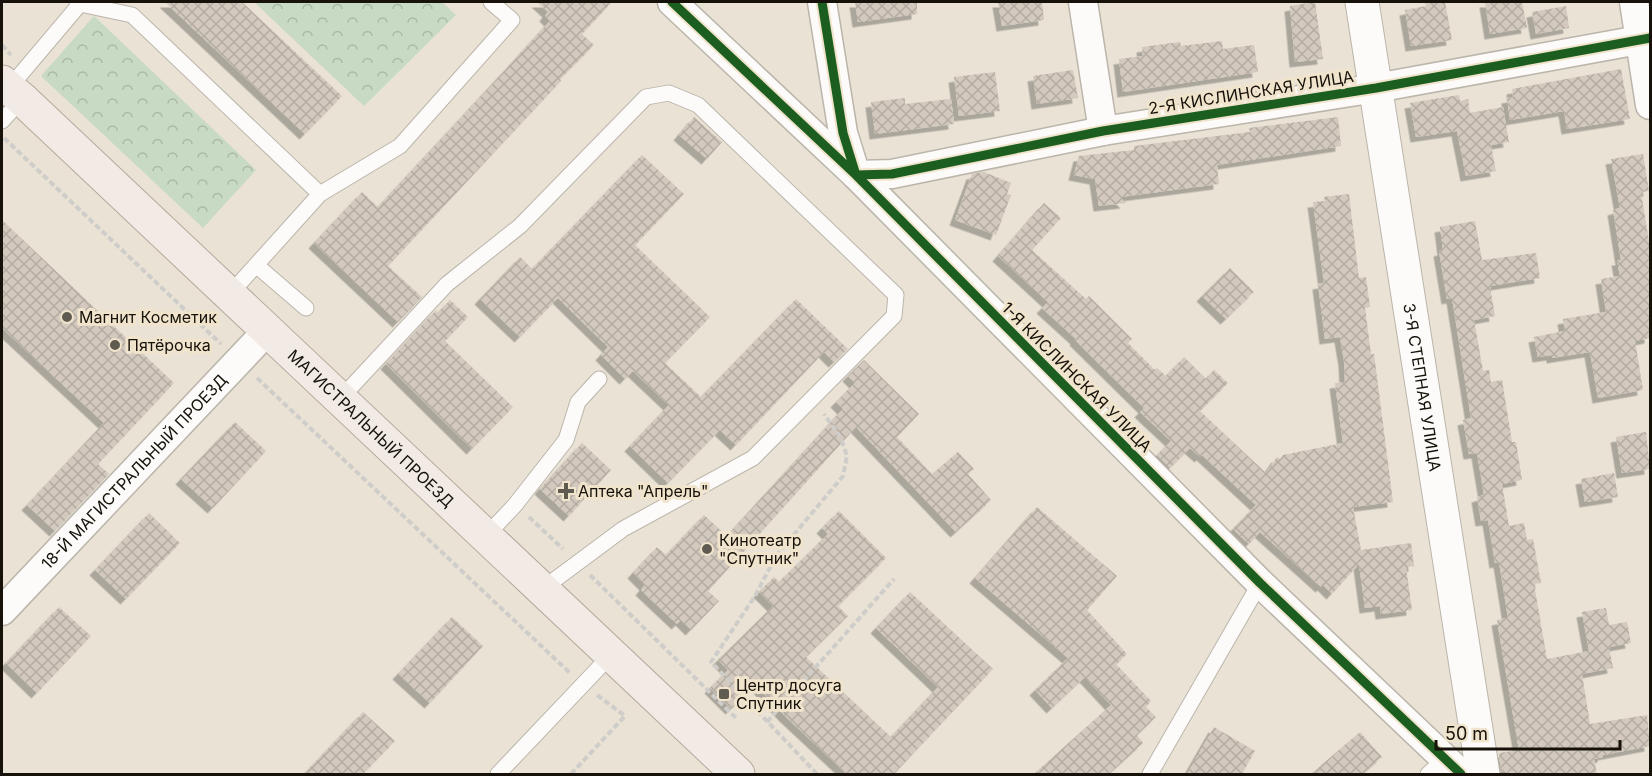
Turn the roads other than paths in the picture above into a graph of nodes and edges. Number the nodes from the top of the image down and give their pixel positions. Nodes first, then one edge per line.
1 (491, 2) edge
2 (672, 2) edge
3 (822, 2) edge
4 (1083, 2) edge
5 (1362, 2) edge
6 (1634, 2) edge
7 (79, 3) edge
8 (1645, 39) edge
9 (1376, 88) junction
10 (8, 98) edge
11 (1650, 105) edge
12 (1103, 131) junction
13 (856, 175) junction
14 (320, 194) junction
15 (256, 265) junction
16 (229, 295) junction
17 (306, 308) dead end
18 (267, 331) junction
19 (599, 379) dead end
20 (339, 399) junction
21 (485, 537) junction
22 (1260, 583) junction
23 (541, 590) junction
24 (2, 611) edge
25 (611, 655) junction
26 (1445, 769) edge
27 (498, 774) edge
28 (738, 774) edge
29 (1150, 774) edge
30 (1483, 774) edge

1 - 14 lane
2 - 13 street, 1-Я КИСЛИНСКАЯ УЛИЦА
3 - 13 street
4 - 12 street
5 - 9 street, 3-Я СТЕПНАЯ УЛИЦА
6 - 8 street
7 - 10 lane
7 - 14 lane
8 - 9 street, 2-Я КИСЛИНСКАЯ УЛИЦА
8 - 11 street
9 - 12 street, 2-Я КИСЛИНСКАЯ УЛИЦА
9 - 30 street, 3-Я СТЕПНАЯ УЛИЦА
10 - 16 main road, МАГИСТРАЛЬНЫЙ ПРОЕЗД
12 - 13 street, 2-Я КИСЛИНСКАЯ УЛИЦА
13 - 22 street, 1-Я КИСЛИНСКАЯ УЛИЦА
14 - 15 lane
15 - 16 lane
15 - 17 lane
16 - 18 main road, МАГИСТРАЛЬНЫЙ ПРОЕЗД
18 - 20 main road, МАГИСТРАЛЬНЫЙ ПРОЕЗД
18 - 24 street, 18-Й МАГИСТРАЛЬНЫЙ ПРОЕЗД
19 - 21 lane
20 - 21 main road, МАГИСТРАЛЬНЫЙ ПРОЕЗД
20 - 23 lane
21 - 23 main road, МАГИСТРАЛЬНЫЙ ПРОЕЗД
22 - 26 street, 1-Я КИСЛИНСКАЯ УЛИЦА
22 - 29 lane
23 - 25 main road, МАГИСТРАЛЬНЫЙ ПРОЕЗД
25 - 27 lane
25 - 28 main road, МАГИСТРАЛЬНЫЙ ПРОЕЗД

